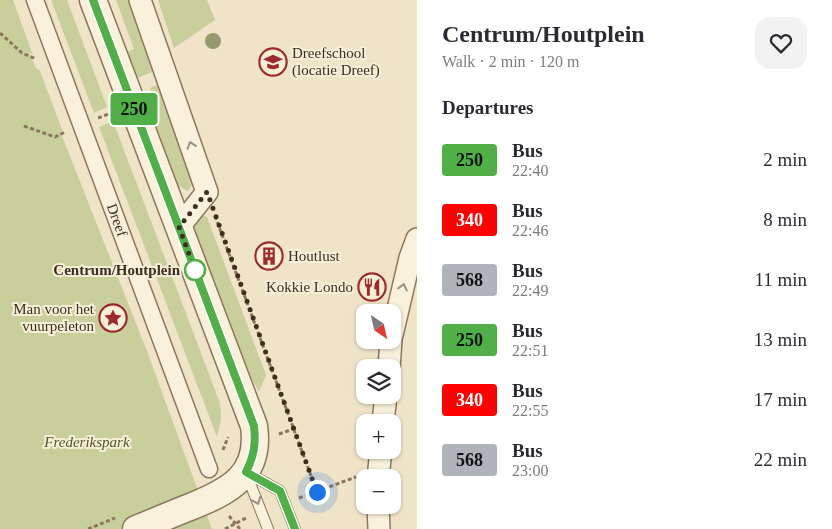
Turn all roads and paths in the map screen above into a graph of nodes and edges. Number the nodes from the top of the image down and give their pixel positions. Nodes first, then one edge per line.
1 (35, 0) edge
2 (93, 0) edge
3 (140, 0) edge
4 (0, 33) edge
5 (61, 70) junction
6 (82, 124) junction
7 (24, 126) dead end
8 (207, 192) junction
9 (179, 227) junction
10 (417, 238) edge
11 (399, 304) edge
12 (229, 436) dead end
13 (214, 463) joint
14 (246, 472) junction
15 (356, 477) edge
16 (317, 492) junction
17 (285, 503) junction
18 (378, 514) edge
19 (235, 523) dead end
20 (136, 529) edge
21 (225, 529) edge
22 (268, 529) edge
23 (295, 529) edge
24 (379, 529) edge

1 - 5 street, Dreef
2 - 9 street
8 -> 3 street
4 - 5 path
5 - 6 street, Dreef
6 - 7 path
6 - 13 street, Dreef
8 - 9 street
8 - 16 path
9 - 14 street
11 -> 10 street
12 - 13 path
14 - 17 lane
14 - 20 street
14 -> 22 lane
15 - 16 path
16 - 17 path
17 - 23 lane
18 - 24 street
19 - 21 path

